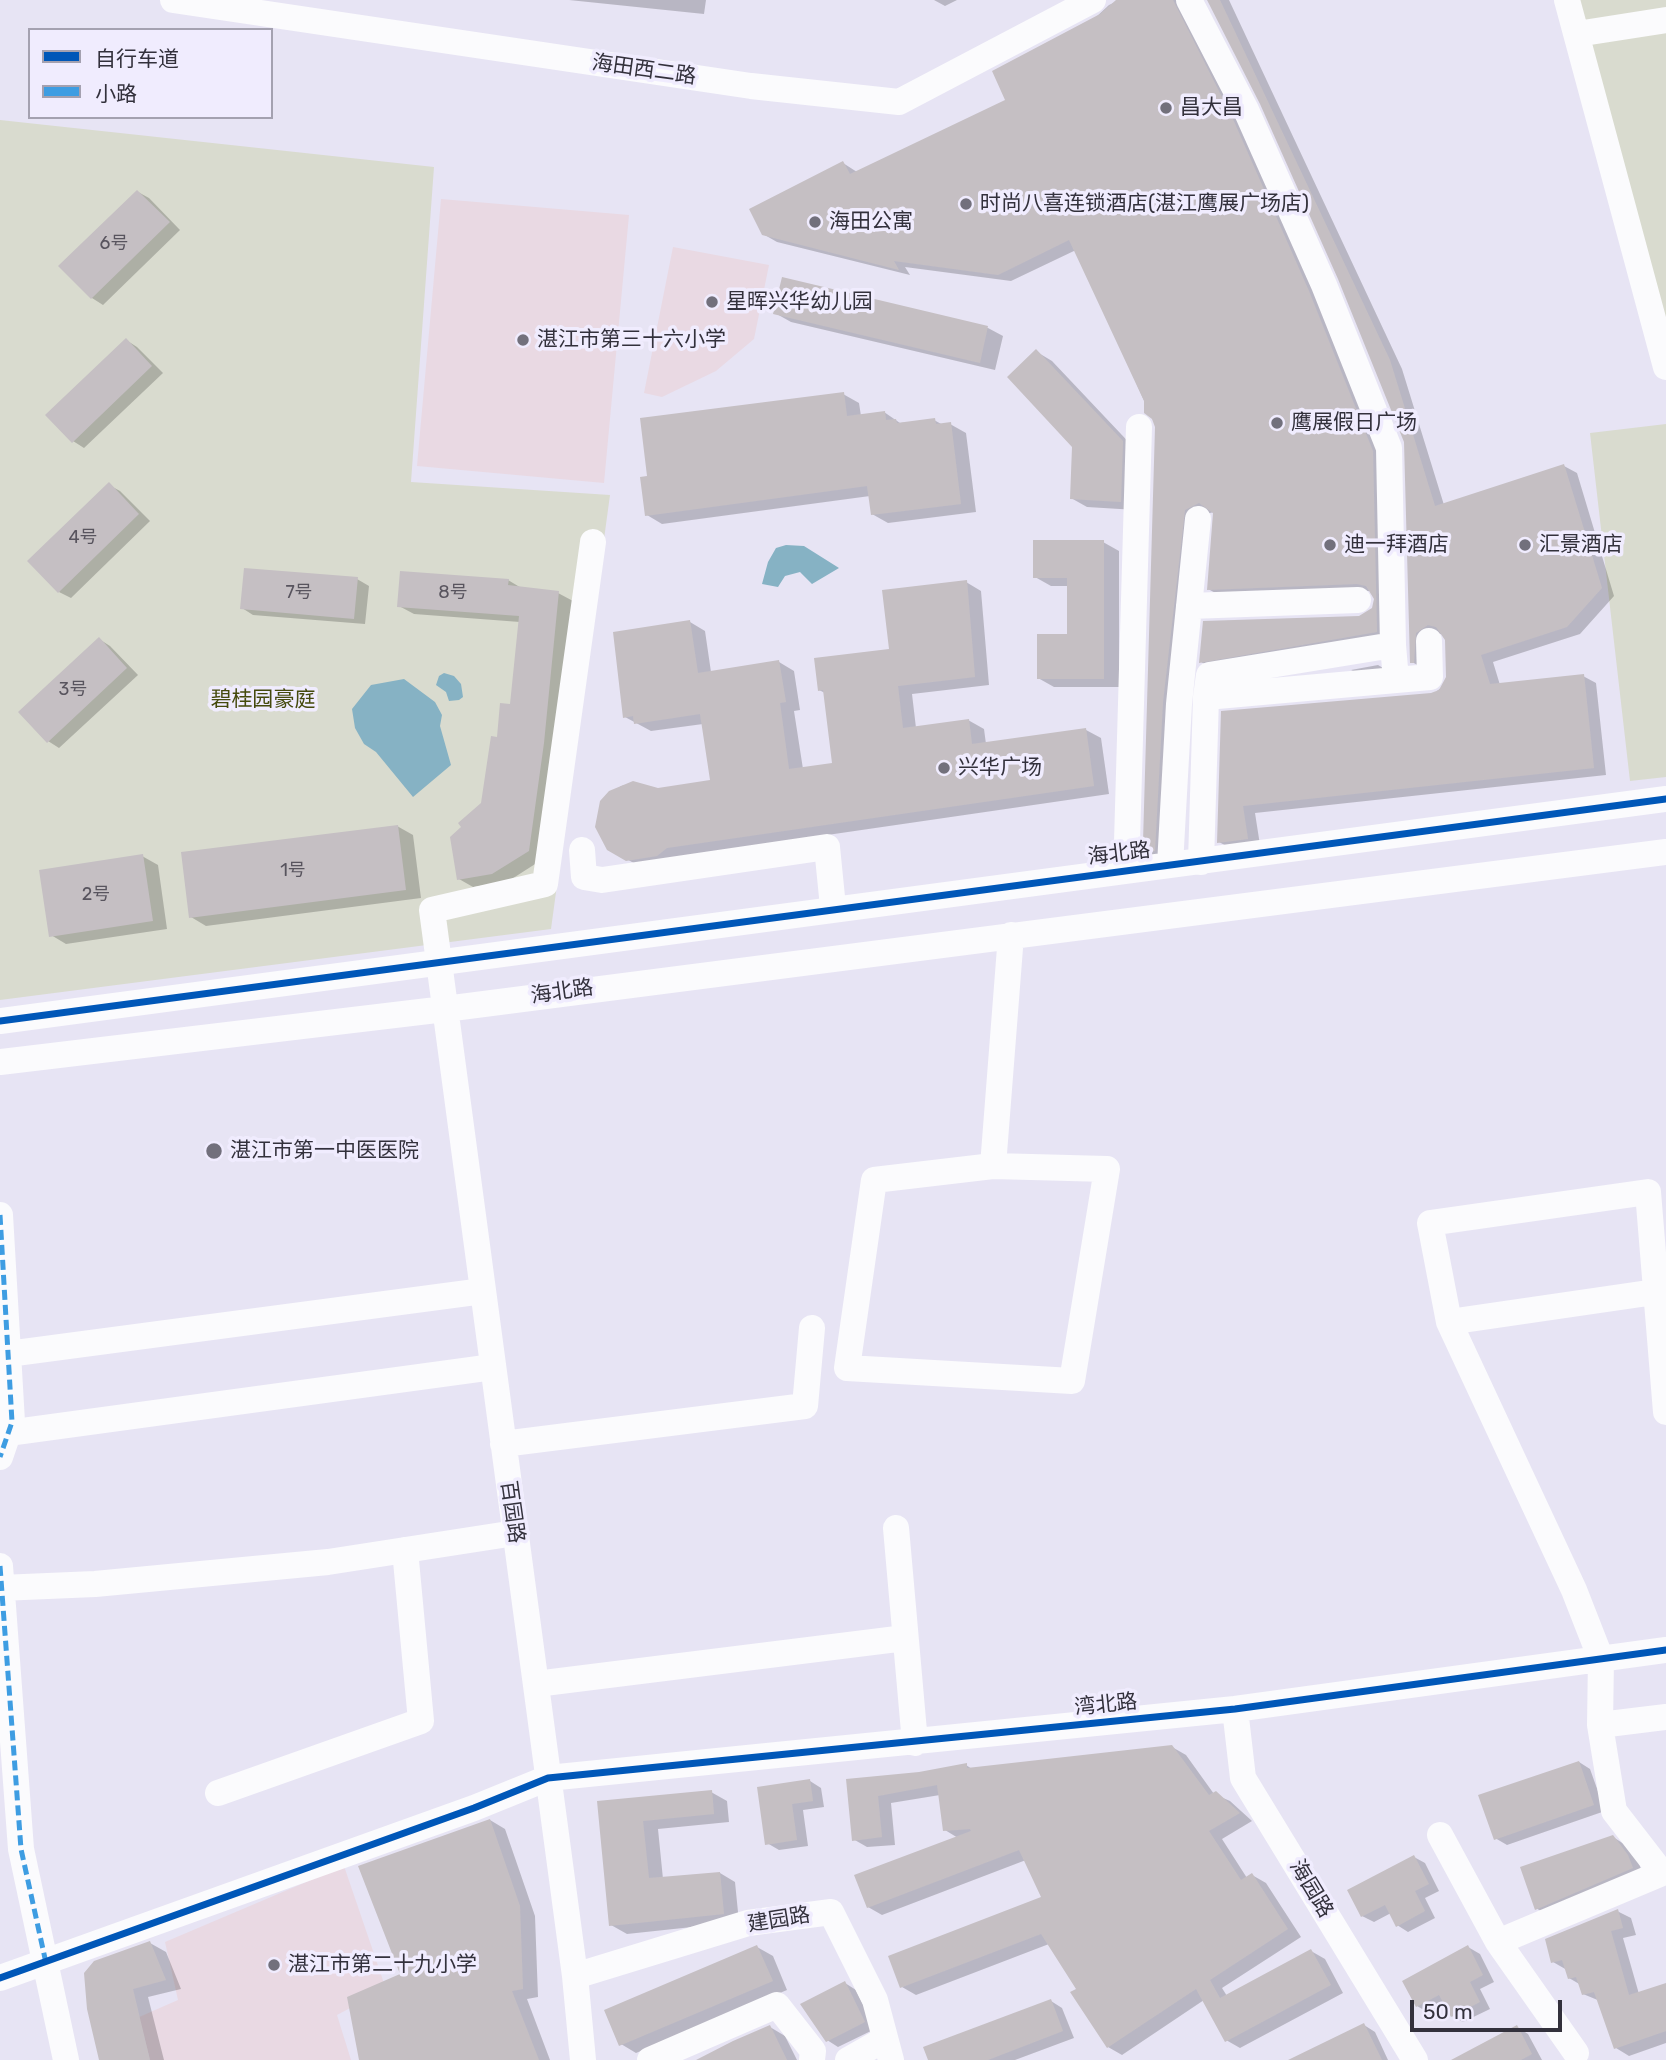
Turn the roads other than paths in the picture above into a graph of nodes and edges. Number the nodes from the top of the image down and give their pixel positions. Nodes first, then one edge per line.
1 (173, 0) edge
2 (1093, 0) edge
3 (1189, 0) edge
4 (1567, 0) edge
5 (1666, 20) edge
6 (1577, 34) junction
7 (1666, 368) edge
8 (1139, 427) dead end
9 (1198, 519) dead end
10 (593, 542) dead end
11 (1358, 600) dead end
12 (1189, 606) junction
13 (1429, 641) dead end
14 (1393, 645) junction
15 (1396, 680) junction
16 (1206, 697) junction
17 (1110, 787) dead end
18 (1666, 799) edge
19 (1126, 842) junction
20 (582, 850) dead end
21 (1666, 852) edge
22 (1201, 862) junction
23 (1170, 865) junction
24 (1127, 870) junction
25 (833, 907) junction
26 (1011, 935) junction
27 (438, 964) junction
28 (445, 1009) junction
29 (0, 1021) edge
30 (0, 1062) edge
31 (993, 1166) junction
32 (0, 1216) edge
33 (483, 1291) junction
34 (1656, 1293) junction
35 (1449, 1322) junction
36 (812, 1328) dead end
37 (8, 1353) junction
38 (493, 1367) junction
39 (1666, 1412) edge
40 (503, 1444) junction
41 (4, 1445) edge
42 (896, 1528) dead end
43 (515, 1533) junction
44 (405, 1550) junction
45 (1, 1581) edge
46 (905, 1637) junction
47 (1666, 1650) edge
48 (1601, 1659) junction
49 (536, 1684) junction
50 (1235, 1709) junction
51 (1666, 1717) edge
52 (6, 1722) edge
53 (1600, 1725) junction
54 (915, 1743) junction
55 (548, 1778) junction
56 (218, 1793) dead end
57 (1440, 1835) dead end
58 (1664, 1872) edge
59 (1498, 1942) junction
60 (46, 1963) junction
61 (575, 1976) junction
62 (0, 1978) edge
63 (888, 2050) edge
64 (1576, 2053) dead end
65 (66, 2060) edge
66 (583, 2060) edge
67 (650, 2060) edge
68 (813, 2060) edge
69 (848, 2060) edge
70 (1415, 2060) edge

1 - 2 street, 海田西二路
3 - 14 street
4 - 6 street
5 - 6 street
6 - 7 street
8 - 19 street
9 - 12 street
10 - 27 street, 百园路
11 - 12 street
12 - 23 street
13 - 15 street
14 - 15 street
14 - 16 street
15 - 16 street
16 - 22 street
17 - 19 street
18 - 22 street, 海北路
19 - 24 street
20 - 25 street
21 - 26 street, 海北路
22 - 23 street, 海北路
23 - 24 street, 海北路
24 - 25 street, 海北路
25 - 27 street, 海北路
26 - 28 street, 海北路
26 - 31 street
27 - 28 street, 百园路
27 - 29 street, 海北路
28 - 30 street, 海北路
28 - 33 street, 百园路
31 - 31 street
32 - 37 street
33 - 37 street
33 - 38 street, 百园路
34 - 35 street
34 - 35 street
34 - 39 street
35 - 48 street
36 - 40 street
37 - 41 street
38 - 40 street, 百园路
38 - 41 street
40 - 43 street, 百园路
42 - 46 street
43 - 44 street
43 - 49 street, 百园路
44 - 45 street
44 - 56 street
45 - 52 street
46 - 49 street
46 - 54 street
47 - 48 street, 湾北路
48 - 50 street, 湾北路
48 - 53 street
49 - 55 street, 百园路
50 - 54 street, 湾北路
50 - 70 street, 海园路
51 - 53 street
52 - 60 street
53 - 58 street
54 - 55 street, 湾北路
55 - 60 street, 湾北路
55 - 61 street, 百园路
57 - 59 street
58 - 59 street
59 - 64 street
60 - 62 street, 湾北路
60 - 65 street
61 - 63 street, 建园路
61 - 66 street, 百园路
63 - 69 street
67 - 68 street

